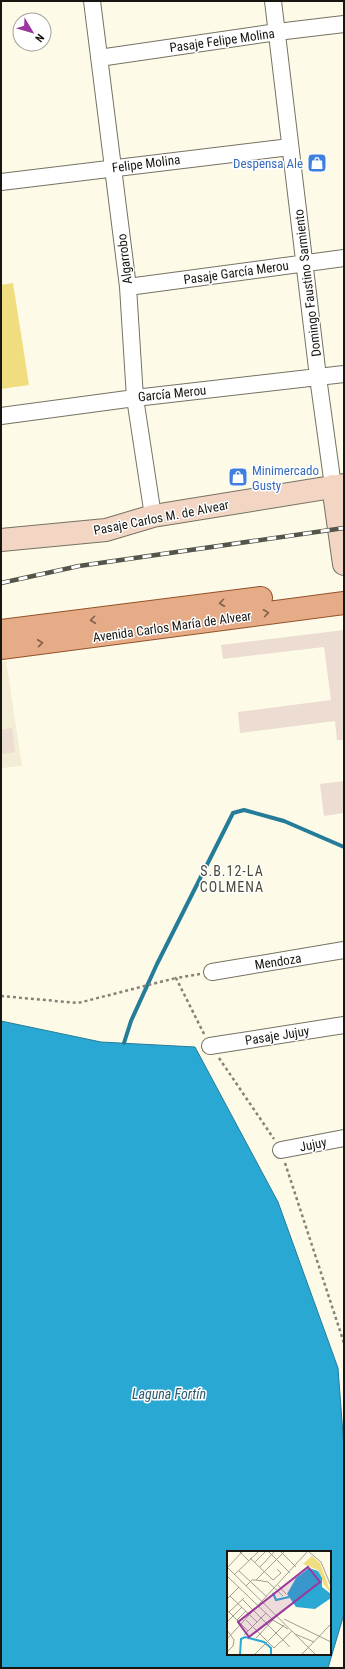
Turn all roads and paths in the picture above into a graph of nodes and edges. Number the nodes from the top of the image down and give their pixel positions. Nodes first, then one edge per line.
1 (92, 1) edge
2 (273, 1) edge
3 (344, 24) edge
4 (277, 32) junction
5 (99, 58) junction
6 (290, 147) junction
7 (113, 167) junction
8 (1, 182) edge
9 (344, 258) edge
10 (305, 263) junction
11 (128, 287) junction
12 (344, 374) edge
13 (318, 377) junction
14 (135, 398) junction
15 (1, 416) edge
16 (339, 485) edge
17 (153, 516) junction
18 (1, 540) edge
19 (344, 564) edge
20 (344, 588) edge
21 (344, 603) edge
22 (1, 631) edge
23 (1, 648) edge
24 (344, 950) edge
25 (212, 972) joint
26 (176, 978) junction
27 (1, 996) edge
28 (344, 1025) edge
29 (210, 1046) junction
30 (344, 1138) edge
31 (281, 1150) junction
32 (344, 1343) edge

1 - 5 street, Algarrobo
2 - 4 street, Domingo Faustino Sarmiento
3 - 4 street, Pasaje Felipe Molina
4 - 5 street, Pasaje Felipe Molina
4 - 6 street, Domingo Faustino Sarmiento
5 - 7 street, Algarrobo
6 - 7 street, Felipe Molina
6 - 10 street, Domingo Faustino Sarmiento
7 - 8 street, Felipe Molina
7 - 11 street, Algarrobo
9 - 10 street, Pasaje García Merou
10 - 11 street, Pasaje García Merou
10 - 13 street, Domingo Faustino Sarmiento
11 - 14 street, Algarrobo
12 - 13 street, García Merou
13 - 14 street, García Merou
13 - 16 street, Domingo Faustino Sarmiento
14 - 15 street, García Merou
14 - 17 street, Algarrobo
16 - 17 street, Pasaje Carlos M. de Alvear
16 - 19 street, Domingo Faustino Sarmiento
17 - 18 street, Pasaje Carlos M. de Alvear
20 -> 22 main road, Avenida Carlos María de Alvear
23 -> 21 main road, Avenida Carlos María de Alvear
24 - 25 street, Mendoza
25 - 26 path
26 - 27 path
26 - 29 path
28 - 29 street, Pasaje Jujuy
29 - 31 path
30 - 31 street, Jujuy
31 - 32 path

